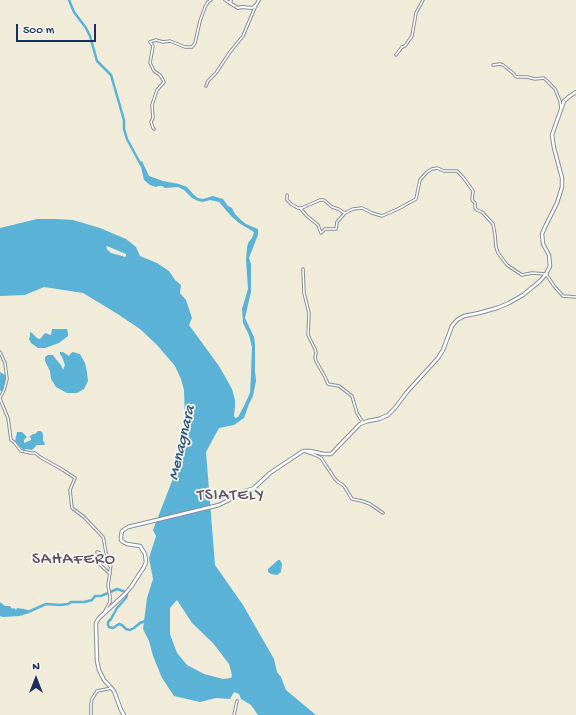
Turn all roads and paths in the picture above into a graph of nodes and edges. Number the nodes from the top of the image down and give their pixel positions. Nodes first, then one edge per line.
1 (211, 0) edge
2 (225, 0) edge
3 (259, 0) edge
4 (424, 0) edge
5 (230, 2) edge
6 (256, 5) junction
7 (396, 54) dead end
8 (493, 65) dead end
9 (206, 86) dead end
10 (576, 92) edge
11 (561, 111) junction
12 (154, 130) dead end
13 (286, 196) dead end
14 (300, 208) junction
15 (345, 213) junction
16 (303, 269) dead end
17 (546, 274) junction
18 (576, 297) edge
19 (0, 352) edge
20 (0, 398) edge
21 (363, 423) junction
22 (303, 451) junction
23 (383, 513) dead end
24 (97, 552) dead end
25 (79, 559) dead end
26 (110, 567) junction
27 (110, 574) junction
28 (104, 612) junction
29 (112, 688) junction
30 (237, 701) dead end
31 (123, 713) edge
32 (91, 715) edge
33 (234, 715) edge

1 - 12 street
2 - 5 street
3 - 6 street
4 - 7 street
5 - 6 street
6 - 9 street
8 - 11 street
10 - 11 main road
11 - 17 main road
13 - 14 street
14 - 15 street
14 - 15 street
15 - 17 street
16 - 21 street
17 - 18 street
17 - 21 main road
19 - 20 street
20 - 26 street
21 - 22 main road
22 - 23 street
22 - 28 main road
24 - 26 street
25 - 27 street
26 - 27 street
27 - 28 street
28 - 29 main road
29 - 31 main road
29 - 32 street
30 - 33 street

